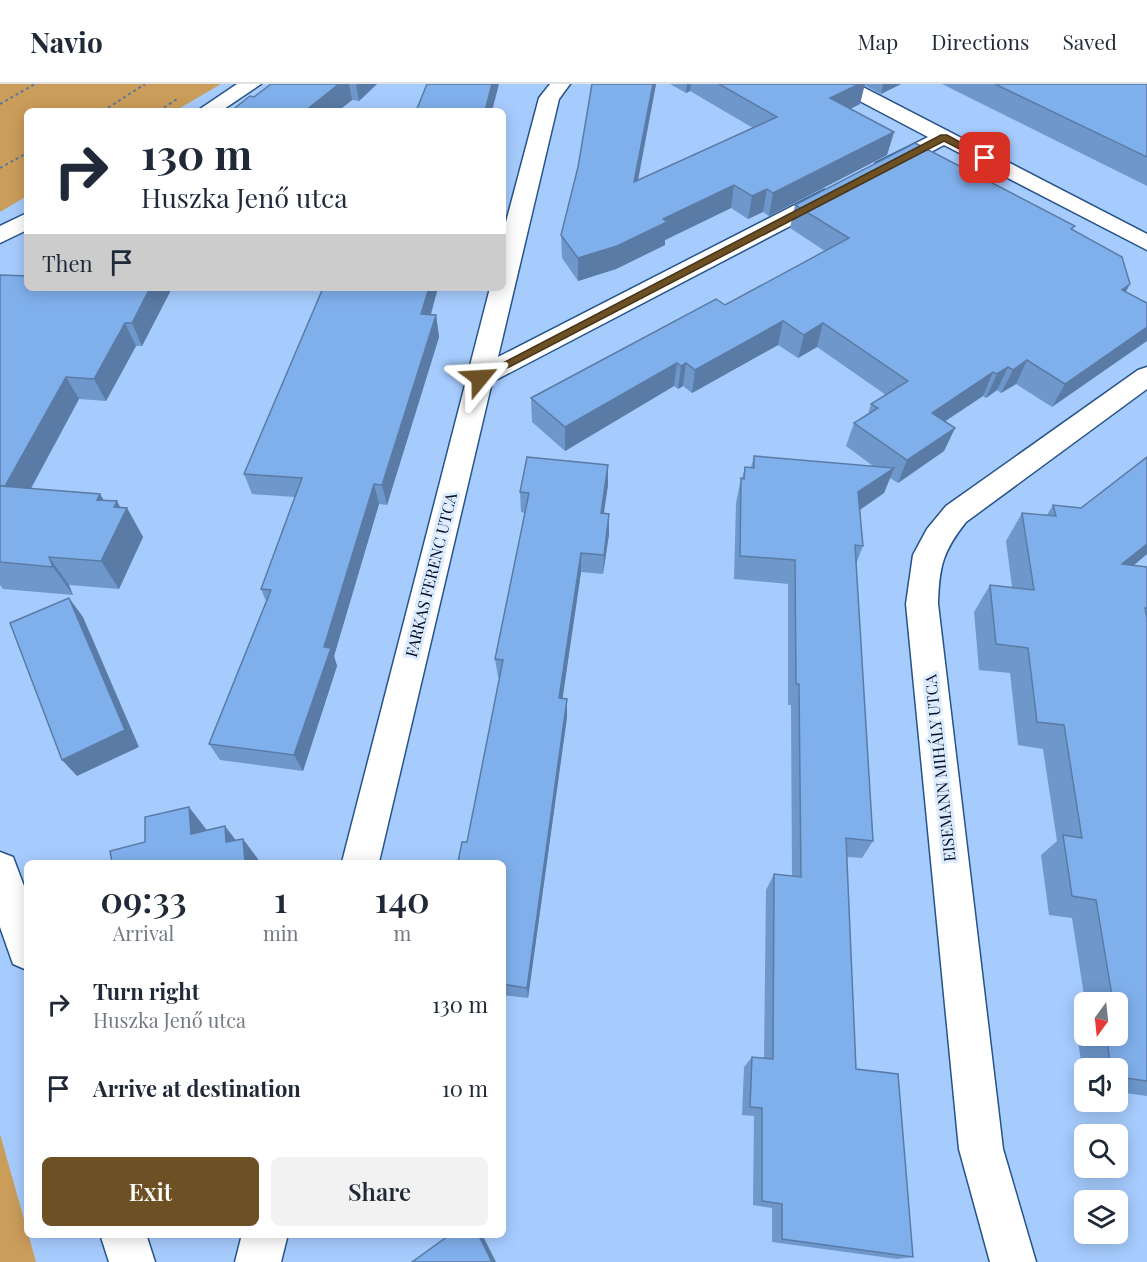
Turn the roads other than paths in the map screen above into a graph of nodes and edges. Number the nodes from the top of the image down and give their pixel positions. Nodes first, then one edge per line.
1 (251, 84) edge
2 (560, 84) edge
3 (842, 84) edge
4 (212, 108) edge
5 (944, 137) junction
6 (24, 222) edge
7 (0, 236) edge
8 (1147, 243) edge
9 (506, 271) edge
10 (501, 291) edge
11 (1147, 376) edge
12 (480, 378) junction
13 (360, 860) edge
14 (0, 870) edge
15 (24, 941) edge
16 (124, 1238) edge
17 (264, 1238) edge
18 (132, 1262) edge
19 (258, 1262) edge
20 (1013, 1262) edge

1 - 4 street
2 - 9 street, FARKAS FERENC UTCA
3 - 5 street
5 - 8 street
5 - 12 street
6 - 7 street
10 - 12 street, FARKAS FERENC UTCA
11 - 20 street, EISEMANN MIHÁLY UTCA
12 - 13 street, FARKAS FERENC UTCA
14 - 15 street
16 - 18 street
17 - 19 street

